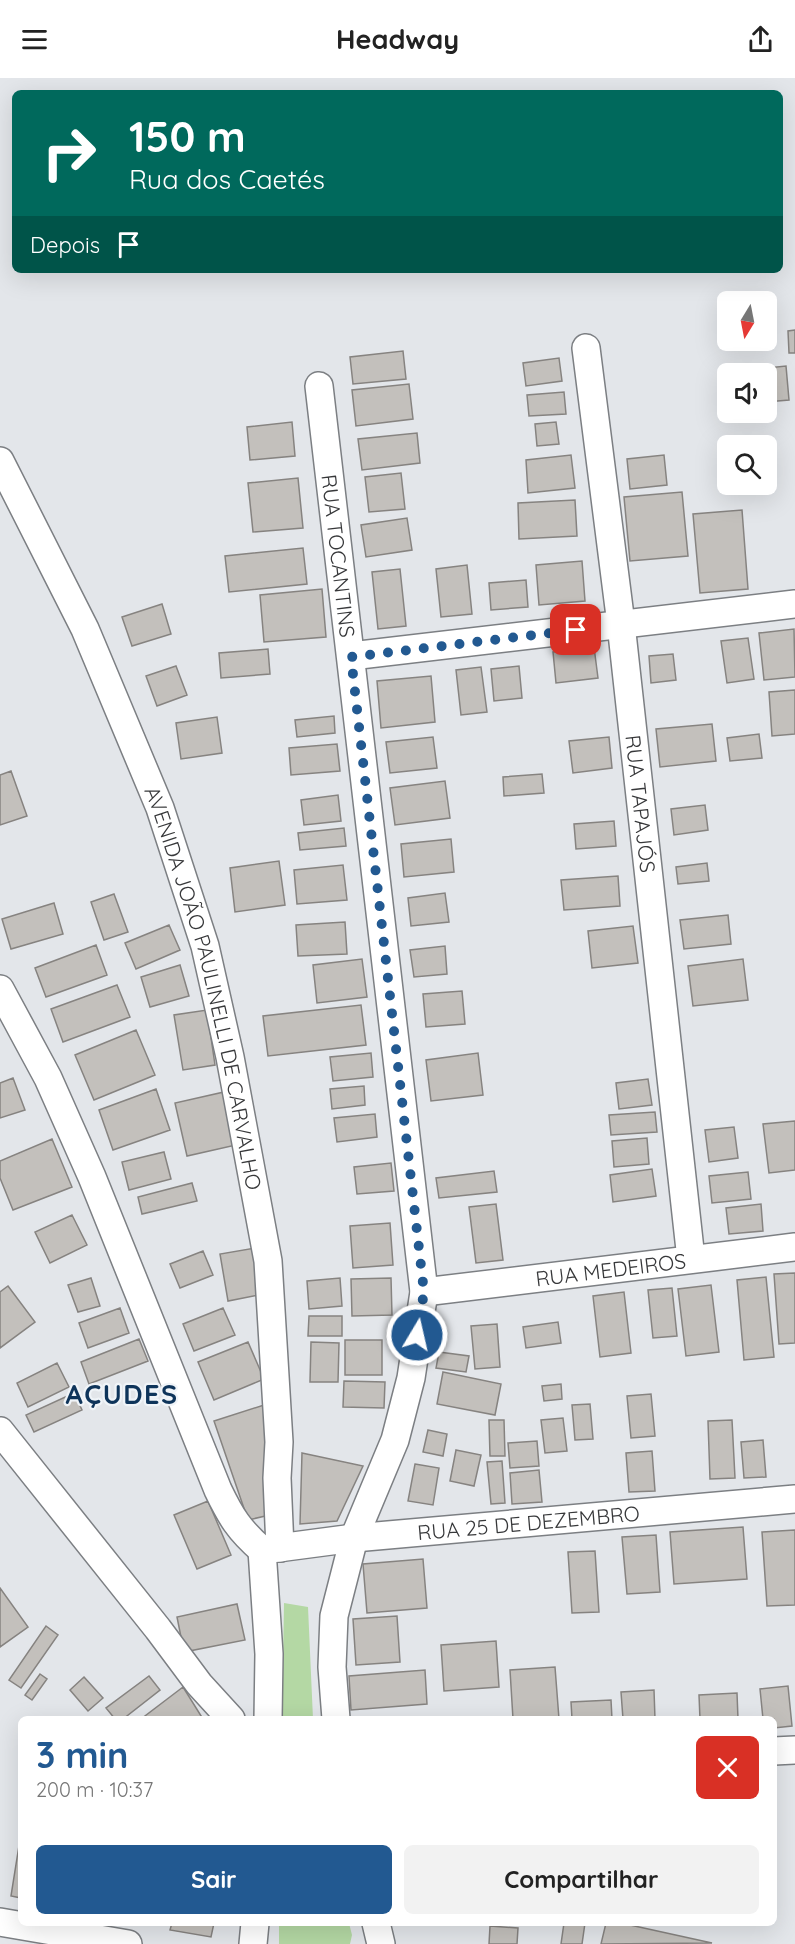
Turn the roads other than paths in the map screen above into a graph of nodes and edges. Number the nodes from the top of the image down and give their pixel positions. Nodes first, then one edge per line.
1 (586, 348) dead end
2 (319, 386) dead end
3 (0, 461) edge
4 (795, 604) edge
5 (621, 624) junction
6 (351, 657) junction
7 (0, 989) edge
8 (795, 1247) edge
9 (691, 1259) junction
10 (424, 1292) junction
11 (3, 1443) edge
12 (795, 1499) edge
13 (354, 1538) junction
14 (271, 1549) junction
15 (228, 1716) edge
16 (268, 1716) edge
17 (336, 1716) edge
18 (795, 1750) edge
19 (777, 1751) edge
20 (0, 1922) edge
21 (255, 1926) edge
22 (377, 1926) edge
23 (52, 1938) edge
24 (128, 1944) edge
25 (253, 1944) edge
26 (381, 1944) edge

1 - 5 street, RUA TAPAJÓS
2 - 6 street, RUA TOCANTINS
3 - 14 street, AVENIDA JOÃO PAULINELLI DE CARVALHO
4 - 5 street
5 - 6 street
5 - 9 street, RUA TAPAJÓS
6 - 10 street, RUA TOCANTINS
7 - 14 street
8 - 9 street, RUA MEDEIROS
9 - 10 street, RUA MEDEIROS
10 - 13 street, RUA TOCANTINS
11 - 15 street
12 - 13 street, RUA 25 DE DEZEMBRO
13 - 14 street, RUA 25 DE DEZEMBRO
13 - 17 street, RUA TOCANTINS
14 - 16 street, AVENIDA JOÃO PAULINELLI DE CARVALHO
18 - 19 street
20 - 23 street
21 - 25 street
22 - 26 street
23 - 24 street

